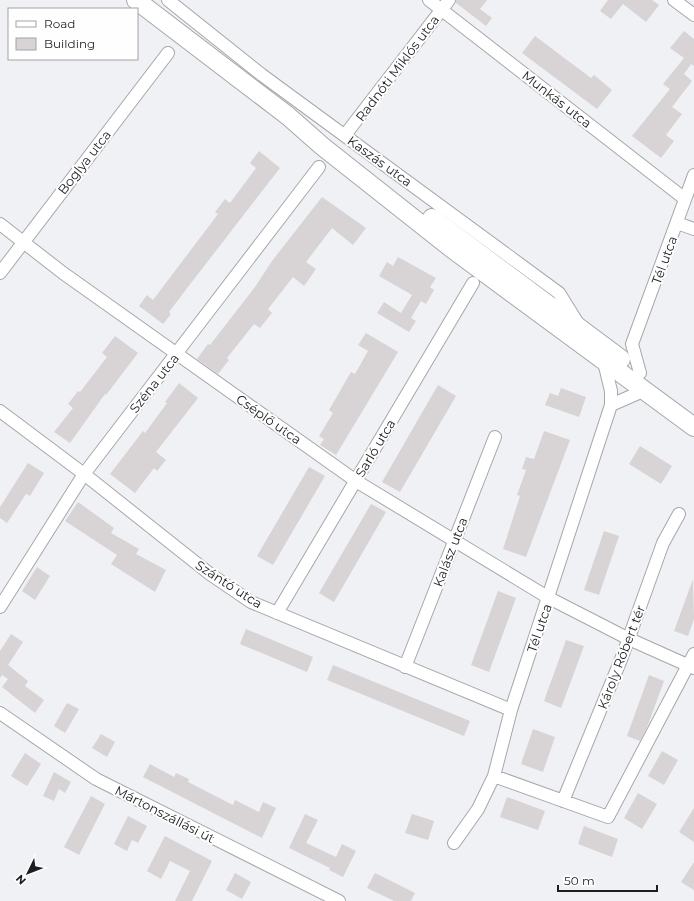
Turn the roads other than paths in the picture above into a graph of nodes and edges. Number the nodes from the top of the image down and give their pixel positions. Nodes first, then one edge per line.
1 (136, 0) edge
2 (168, 0) edge
3 (429, 0) edge
4 (674, 0) edge
5 (446, 5) edge
6 (694, 16) edge
7 (168, 53) dead end
8 (288, 116) junction
9 (345, 136) junction
10 (319, 167) dead end
11 (694, 175) edge
12 (686, 199) junction
13 (677, 223) junction
14 (0, 224) edge
15 (694, 229) edge
16 (23, 242) junction
17 (0, 273) edge
18 (473, 283) dead end
19 (582, 329) junction
20 (632, 344) junction
21 (177, 354) junction
22 (606, 355) junction
23 (640, 373) junction
24 (643, 391) junction
25 (611, 405) junction
26 (0, 412) edge
27 (694, 413) edge
28 (694, 427) edge
29 (495, 437) dead end
30 (84, 474) junction
31 (356, 481) junction
32 (679, 514) dead end
33 (454, 540) junction
34 (549, 598) junction
35 (0, 607) edge
36 (277, 613) junction
37 (628, 639) junction
38 (694, 654) edge
39 (691, 666) edge
40 (405, 667) junction
41 (511, 710) junction
42 (0, 713) edge
43 (494, 776) junction
44 (563, 801) junction
45 (454, 843) dead end
46 (339, 901) edge

1 - 8 main road
2 - 9 street, Kaszás utca
3 - 5 street, Munkás utca
4 - 6 street
5 - 9 street, Radnóti Miklós utca
5 - 12 street, Munkás utca
7 - 16 street, Boglya utca
8 - 19 main road
8 - 22 main road
9 - 19 street, Kaszás utca
10 - 21 street, Széna utca
11 - 12 street, Tél utca
12 - 13 street, Tél utca
13 - 15 street
13 - 20 street, Tél utca
14 - 16 street, Cséplő utca
16 - 17 street, Boglya utca
16 - 21 street, Cséplő utca
18 - 31 street, Sarló utca
19 - 22 main road
20 - 22 street
20 - 23 street
21 - 30 street, Széna utca
21 - 31 street, Cséplő utca
22 - 23 main road
22 - 24 main road
22 - 25 street, Tél utca
23 - 27 main road
24 - 25 street
24 - 28 main road
25 - 34 street, Tél utca
26 - 30 street, Szántó utca
29 - 33 street, Kalász utca
30 - 35 street, Széna utca
30 - 36 street, Szántó utca
31 - 33 street, Cséplő utca
31 - 36 street, Sarló utca
32 - 37 street, Károly Róbert tér
33 - 34 street, Cséplő utca
33 - 40 street, Kalász utca
34 - 37 street, Cséplő utca
34 - 41 street, Tél utca
36 - 40 street, Szántó utca
37 - 39 street, Cséplő utca
37 - 44 street, Károly Róbert tér
38 - 39 street
39 - 44 street
40 - 41 street, Szántó utca
41 - 43 street, Tél utca
42 - 46 street, Mártonszállási út
43 - 44 street
43 - 45 street, Tél utca

